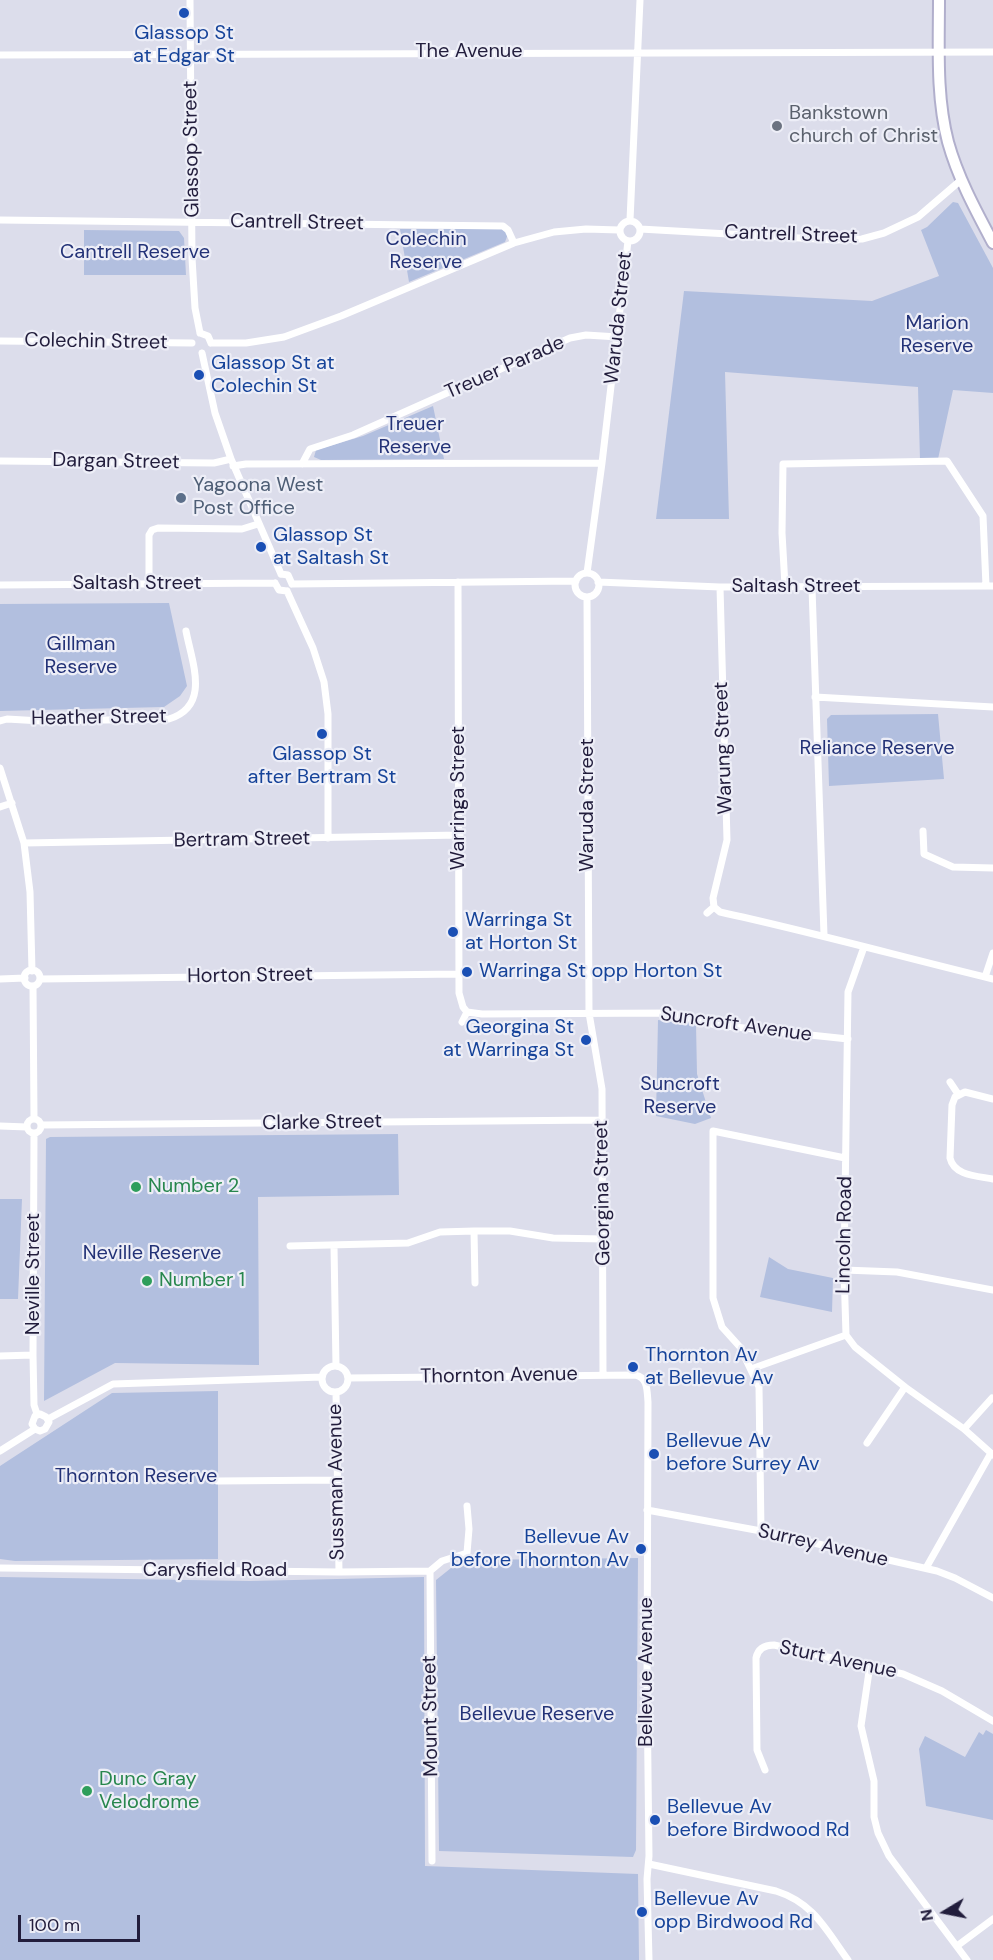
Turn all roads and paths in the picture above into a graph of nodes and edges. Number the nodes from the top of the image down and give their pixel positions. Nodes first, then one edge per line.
1 (190, 0) edge
2 (640, 0) edge
3 (939, 0) edge
4 (638, 52) junction
5 (939, 52) junction
6 (993, 52) edge
7 (191, 54) junction
8 (0, 55) edge
9 (961, 180) junction
10 (0, 220) edge
11 (630, 220) junction
12 (193, 222) junction
13 (640, 229) junction
14 (620, 230) junction
15 (628, 241) junction
16 (514, 243) junction
17 (993, 243) edge
18 (200, 333) junction
19 (618, 337) junction
20 (0, 341) edge
21 (192, 343) junction
22 (211, 343) junction
23 (202, 353) junction
24 (0, 461) edge
25 (232, 462) junction
26 (602, 463) junction
27 (302, 464) junction
28 (258, 524) junction
29 (587, 573) junction
30 (281, 574) junction
31 (576, 581) junction
32 (275, 582) junction
33 (458, 582) junction
34 (598, 582) junction
35 (149, 584) junction
36 (0, 585) edge
37 (785, 586) junction
38 (989, 586) edge
39 (290, 587) junction
40 (720, 587) junction
41 (812, 588) junction
42 (587, 597) junction
43 (186, 631) dead end
44 (815, 697) junction
45 (993, 707) edge
46 (993, 713) edge
47 (0, 721) edge
48 (0, 768) edge
49 (12, 803) junction
50 (0, 807) edge
51 (923, 831) dead end
52 (460, 835) junction
53 (328, 838) junction
54 (24, 843) junction
55 (993, 868) edge
56 (714, 907) junction
57 (707, 913) dead end
58 (824, 935) junction
59 (864, 947) junction
60 (993, 952) edge
61 (32, 971) junction
62 (459, 974) junction
63 (0, 978) edge
64 (25, 978) junction
65 (989, 978) edge
66 (40, 979) junction
67 (33, 986) junction
68 (467, 1012) junction
69 (589, 1013) junction
70 (462, 1022) dead end
71 (848, 1039) junction
72 (950, 1082) dead end
73 (958, 1094) junction
74 (993, 1099) edge
75 (34, 1118) junction
76 (602, 1120) junction
77 (41, 1125) junction
78 (0, 1126) edge
79 (27, 1126) junction
80 (34, 1133) junction
81 (846, 1158) junction
82 (954, 1168) junction
83 (948, 1174) dead end
84 (993, 1179) edge
85 (474, 1231) junction
86 (603, 1239) junction
87 (290, 1246) dead end
88 (334, 1246) junction
89 (844, 1270) junction
90 (475, 1283) dead end
91 (993, 1290) edge
92 (846, 1335) junction
93 (33, 1355) junction
94 (0, 1356) edge
95 (336, 1366) junction
96 (751, 1369) junction
97 (603, 1375) junction
98 (322, 1377) junction
99 (348, 1378) junction
100 (646, 1384) joint
101 (904, 1387) junction
102 (336, 1392) junction
103 (992, 1398) dead end
104 (37, 1414) junction
105 (48, 1419) junction
106 (964, 1428) junction
107 (34, 1429) junction
108 (867, 1443) dead end
109 (0, 1451) edge
110 (992, 1454) edge
111 (337, 1480) junction
112 (217, 1481) dead end
113 (467, 1506) dead end
114 (647, 1510) junction
115 (760, 1531) junction
116 (0, 1568) edge
117 (926, 1569) junction
118 (430, 1571) junction
119 (339, 1572) junction
120 (993, 1598) edge
121 (870, 1665) junction
122 (993, 1721) edge
123 (765, 1770) dead end
124 (432, 1861) dead end
125 (649, 1864) junction
126 (993, 1919) edge
127 (957, 1946) junction
128 (649, 1960) edge
129 (849, 1960) edge
130 (968, 1960) edge

1 - 7 street, Glassop Street
2 - 4 street
3 - 5 main road
4 - 5 street, The Avenue
4 - 7 street, The Avenue
4 - 11 street
5 - 6 street, The Avenue
5 - 9 main road
7 - 8 street, The Avenue
7 - 12 street, Glassop Street
9 - 13 street, Cantrell Street
9 - 17 main road
10 - 12 street, Cantrell Street
11 - 13 street
11 - 14 street
12 - 16 street, Cantrell Street
12 - 18 street, Glassop Street
13 - 15 street
14 - 15 street
14 - 16 street
15 - 19 street, Waruda Street
16 - 22 street
18 - 21 street
18 - 22 street
19 - 26 street, Waruda Street
19 - 27 street, Treuer Parade
20 - 21 street, Colechin Street
21 - 23 street
22 - 23 street
23 - 25 street
24 - 25 street, Dargan Street
25 - 27 street, Dargan Street
25 - 28 street
26 - 27 street, Dargan Street
26 - 29 street, Waruda Street
28 - 30 street
28 - 35 street
29 - 31 street
29 - 34 street
30 - 32 street
30 - 39 street
31 - 33 street
31 - 42 street
32 - 35 street, Saltash Street
32 - 39 street
33 - 39 street
33 - 52 street, Warringa Street
34 - 40 street, Saltash Street
34 - 42 street
35 - 36 street, Saltash Street
37 - 38 street
37 - 40 street, Saltash Street
37 - 41 street, Saltash Street
38 - 41 street, Saltash Street
39 - 53 street
40 - 56 street, Warung Street
41 - 44 street
42 - 69 street, Waruda Street
43 - 47 street, Heather Street
44 - 45 street
44 - 58 street
45 - 46 street
48 - 49 street
49 - 50 street
49 - 54 street
51 - 55 street
52 - 53 street, Bertram Street
52 - 62 street, Warringa Street
53 - 54 street, Bertram Street
54 - 61 street
56 - 57 street
56 - 58 street
58 - 59 street
59 - 65 street
59 - 71 street, Lincoln Road
60 - 65 street
61 - 64 street
61 - 66 street
62 - 66 street, Horton Street
62 - 68 street, Warringa Street
63 - 64 street
64 - 67 street
66 - 67 street
67 - 75 street
68 - 69 street
68 - 70 street
69 - 71 street, Suncroft Avenue
69 - 76 street, Georgina Street
71 - 81 street, Lincoln Road
72 - 73 street
73 - 74 street
73 - 82 street
75 - 77 street
75 - 79 street
76 - 77 street, Clarke Street
76 - 86 street, Georgina Street
77 - 80 street
78 - 79 street
79 - 80 street
80 - 93 street, Neville Street
81 - 89 street, Lincoln Road
81 - 96 street
82 - 83 street
82 - 84 street
85 - 86 street
85 - 88 street
85 - 90 street
86 - 97 street, Georgina Street
87 - 88 street
88 - 95 street
89 - 91 street
89 - 92 street, Lincoln Road
92 - 96 street
92 - 101 street
93 - 94 street
93 - 104 street, Neville Street
95 - 98 street
95 - 99 street
96 - 115 street
97 - 99 street, Thornton Avenue
97 - 100 street, Thornton Avenue
98 - 102 street
98 - 105 street
99 - 102 street
100 - 114 street, Bellevue Avenue
101 - 106 street
101 - 108 street
102 - 111 street, Sussman Avenue
103 - 106 street
104 - 105 street
104 - 107 street
105 - 107 street
106 - 110 street
107 - 109 street
110 - 117 street
111 - 112 street
111 - 119 street, Sussman Avenue
113 - 118 street
114 - 115 street, Surrey Avenue
114 - 125 street, Bellevue Avenue
115 - 117 street, Surrey Avenue
116 - 119 street, Carysfield Road
117 - 120 street, Surrey Avenue
118 - 119 street, Carysfield Road
118 - 124 street, Mount Street
121 - 122 street, Sturt Avenue
121 - 123 street, Sturt Avenue
121 - 127 street
125 - 128 street, Bellevue Avenue
125 - 129 street
126 - 127 street
127 - 130 street

